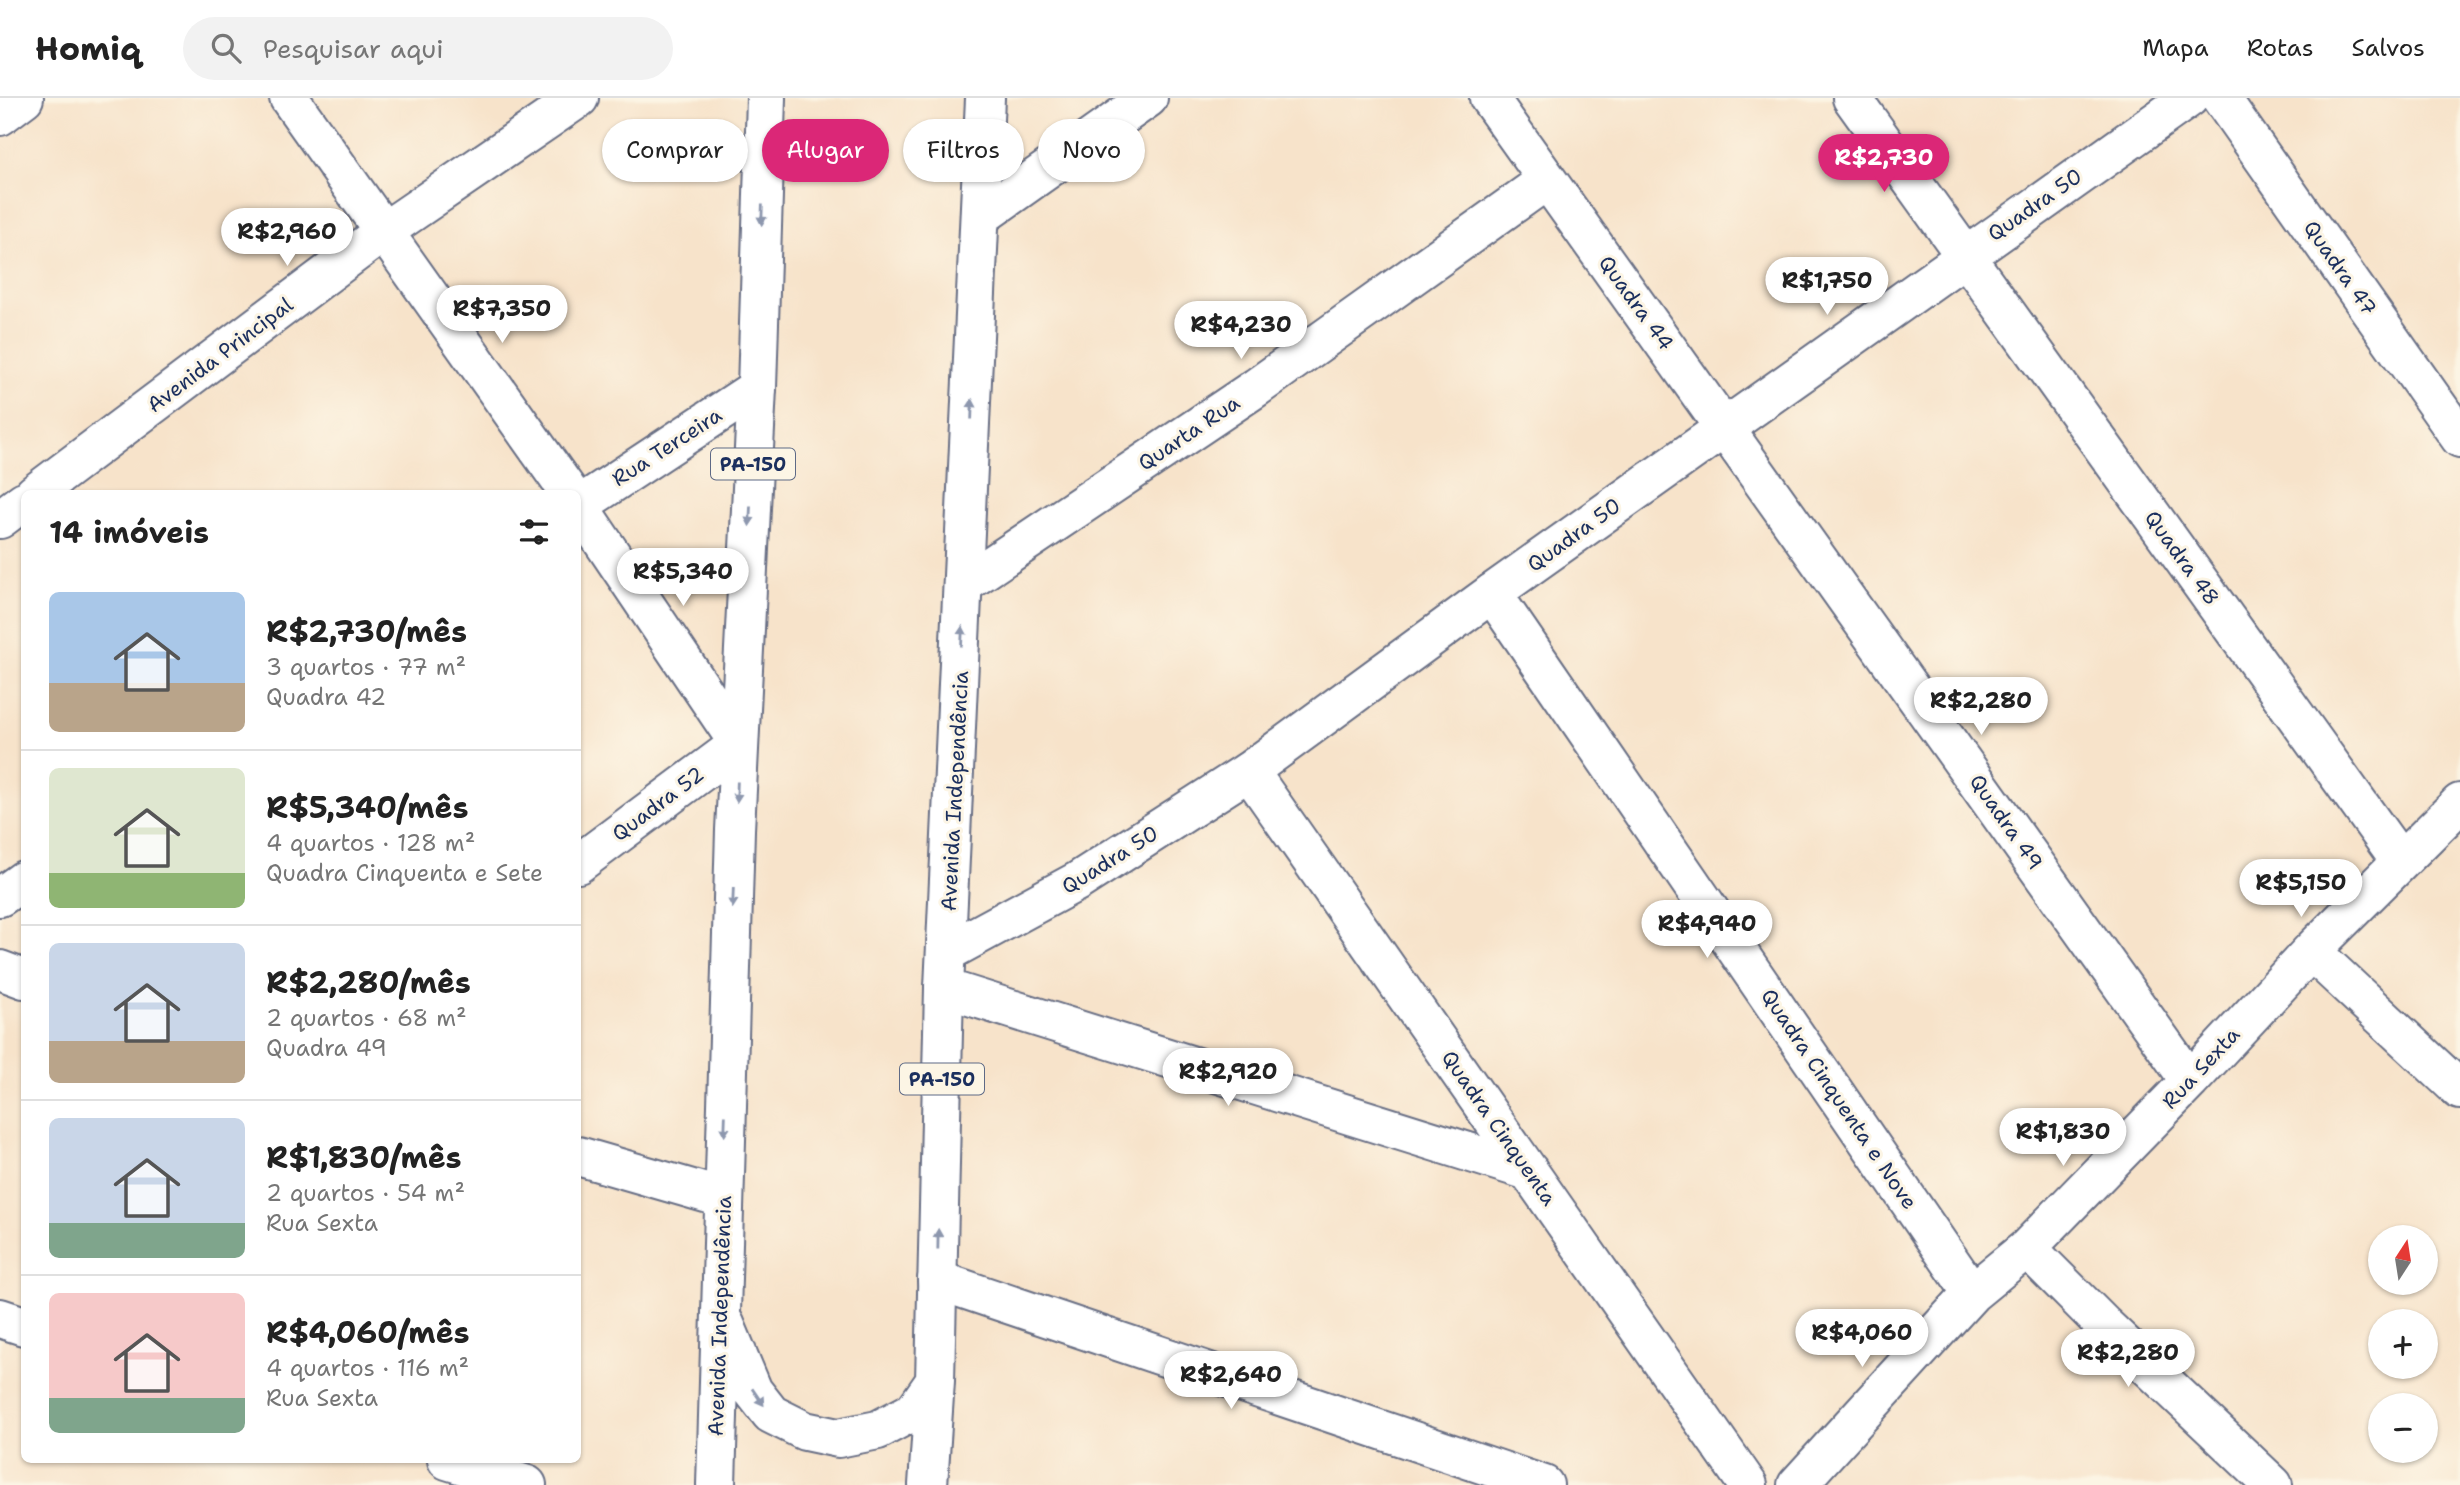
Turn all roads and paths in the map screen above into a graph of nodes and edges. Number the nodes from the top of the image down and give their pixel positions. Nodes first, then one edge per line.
1 (24, 98) edge
2 (289, 98) edge
3 (579, 98) edge
4 (766, 98) edge
5 (985, 98) edge
6 (1148, 98) edge
7 (1489, 98) edge
8 (1852, 98) edge
9 (2189, 98) edge
10 (2221, 98) edge
11 (0, 116) edge
12 (1547, 180) junction
13 (980, 217) junction
14 (383, 232) junction
15 (1964, 255) junction
16 (757, 388) junction
17 (1725, 427) junction
18 (2460, 438) edge
19 (39, 490) edge
20 (567, 490) edge
21 (21, 503) edge
22 (581, 503) edge
23 (581, 509) edge
24 (0, 519) edge
25 (964, 584) junction
26 (1492, 593) junction
27 (739, 744) junction
28 (1249, 771) junction
29 (2460, 803) edge
30 (2400, 861) junction
31 (581, 862) edge
32 (21, 882) edge
33 (0, 897) edge
34 (2311, 951) junction
35 (0, 970) edge
36 (946, 970) junction
37 (21, 978) edge
38 (2190, 1081) junction
39 (2460, 1090) edge
40 (581, 1157) edge
41 (1529, 1171) junction
42 (723, 1198) junction
43 (2027, 1248) junction
44 (937, 1280) junction
45 (1972, 1293) junction
46 (720, 1313) junction
47 (0, 1318) edge
48 (21, 1325) edge
49 (935, 1381) junction
50 (457, 1463) edge
51 (527, 1485) edge
52 (716, 1485) edge
53 (928, 1485) edge
54 (1544, 1485) edge
55 (1748, 1485) edge
56 (1797, 1485) edge
57 (2273, 1485) edge

1 - 11 street
2 - 14 street
3 - 14 street, Avenida Principal
4 -> 16 street, Avenida Independência / PA-150
5 - 13 street, Avenida Independência / PA-150
6 - 13 street
7 - 12 street, Quadra 44
8 - 15 street, Quadra 48
9 - 15 street, Quadra 50
10 - 18 street, Quadra 47
12 - 17 street, Quadra 44
12 - 25 street, Quarta Rua
25 -> 13 street, Avenida Independência / PA-150
14 - 19 street, Avenida Principal
14 - 20 street
15 - 17 street, Quadra 50
15 - 30 street, Quadra 48
16 - 22 street, Rua Terceira
16 -> 27 street, Avenida Independência / PA-150
17 - 26 street, Quadra 50
17 - 38 street, Quadra 49
21 - 24 street
23 - 27 street
36 -> 25 street, Avenida Independência / PA-150
26 - 28 street, Quadra 50
26 - 45 street, Quadra Cinquenta e Nove
27 - 31 street, Quadra 52
27 -> 42 street, Avenida Independência / PA-150
28 - 36 street, Quadra 50
28 - 41 street, Quadra Cinquenta
29 - 30 street, Rua Sexta
30 - 34 street, Rua Sexta
32 - 33 street
34 - 38 street, Rua Sexta
34 - 39 street
35 - 37 street
36 - 41 street
44 -> 36 street, Avenida Independência / PA-150
38 - 43 street, Rua Sexta
40 - 42 street
41 - 55 street, Quadra Cinquenta
42 - 46 street, Avenida Independência / PA-150
43 - 45 street, Rua Sexta
43 - 57 street
44 - 49 street, Avenida Independência / PA-150
44 - 54 street
45 - 56 street, Rua Sexta
46 -> 49 street
46 - 52 street, Avenida Independência / PA-150
47 - 48 street
49 - 53 street, Avenida Independência / PA-150
50 - 51 street

